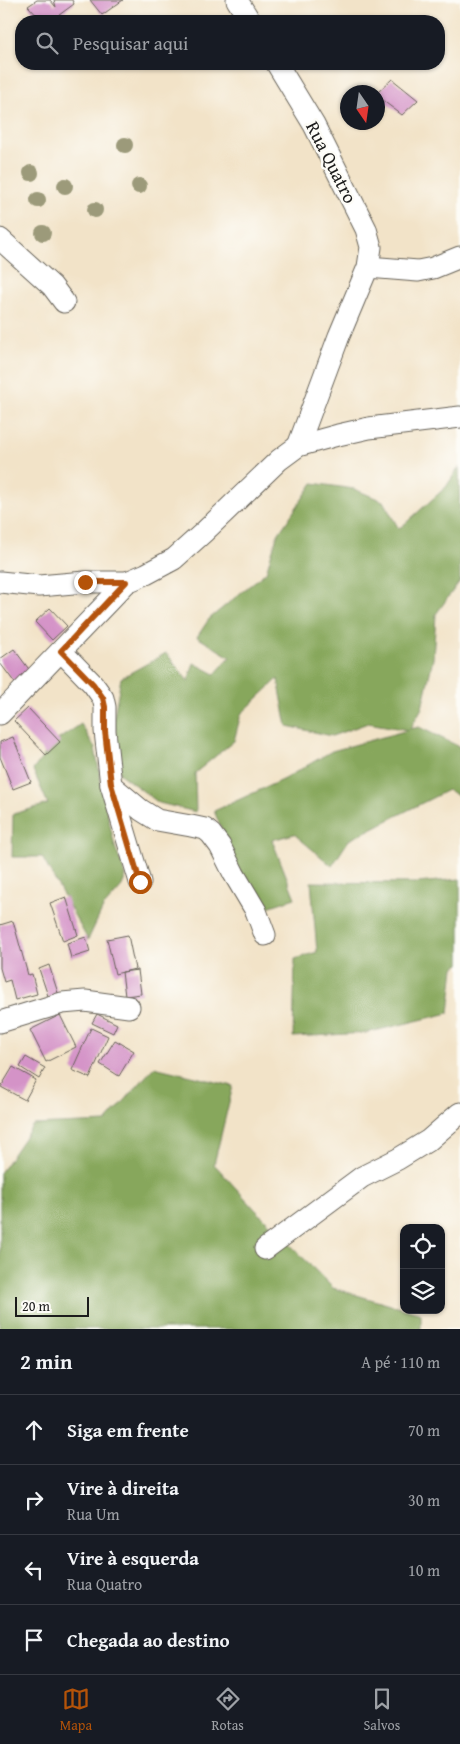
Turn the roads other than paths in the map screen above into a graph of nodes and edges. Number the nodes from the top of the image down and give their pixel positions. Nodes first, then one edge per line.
1 (236, 0) edge
2 (246, 15) edge
3 (281, 70) edge
4 (0, 239) edge
5 (460, 257) edge
6 (368, 267) junction
7 (64, 302) dead end
8 (460, 417) edge
9 (298, 446) junction
10 (0, 582) edge
11 (126, 582) junction
12 (61, 651) junction
13 (0, 714) edge
14 (111, 784) junction
15 (140, 882) dead end
16 (265, 935) dead end
17 (129, 1007) dead end
18 (0, 1022) edge
19 (460, 1113) edge
20 (265, 1249) dead end

1 - 2 street
3 - 6 street, Rua Quatro
4 - 7 street
5 - 6 street
6 - 9 street, Rua Quatro
8 - 9 street
9 - 11 street
10 - 11 street
11 - 12 street
12 - 13 street
12 - 14 street
14 - 15 street
14 - 16 street
17 - 18 street
19 - 20 street

